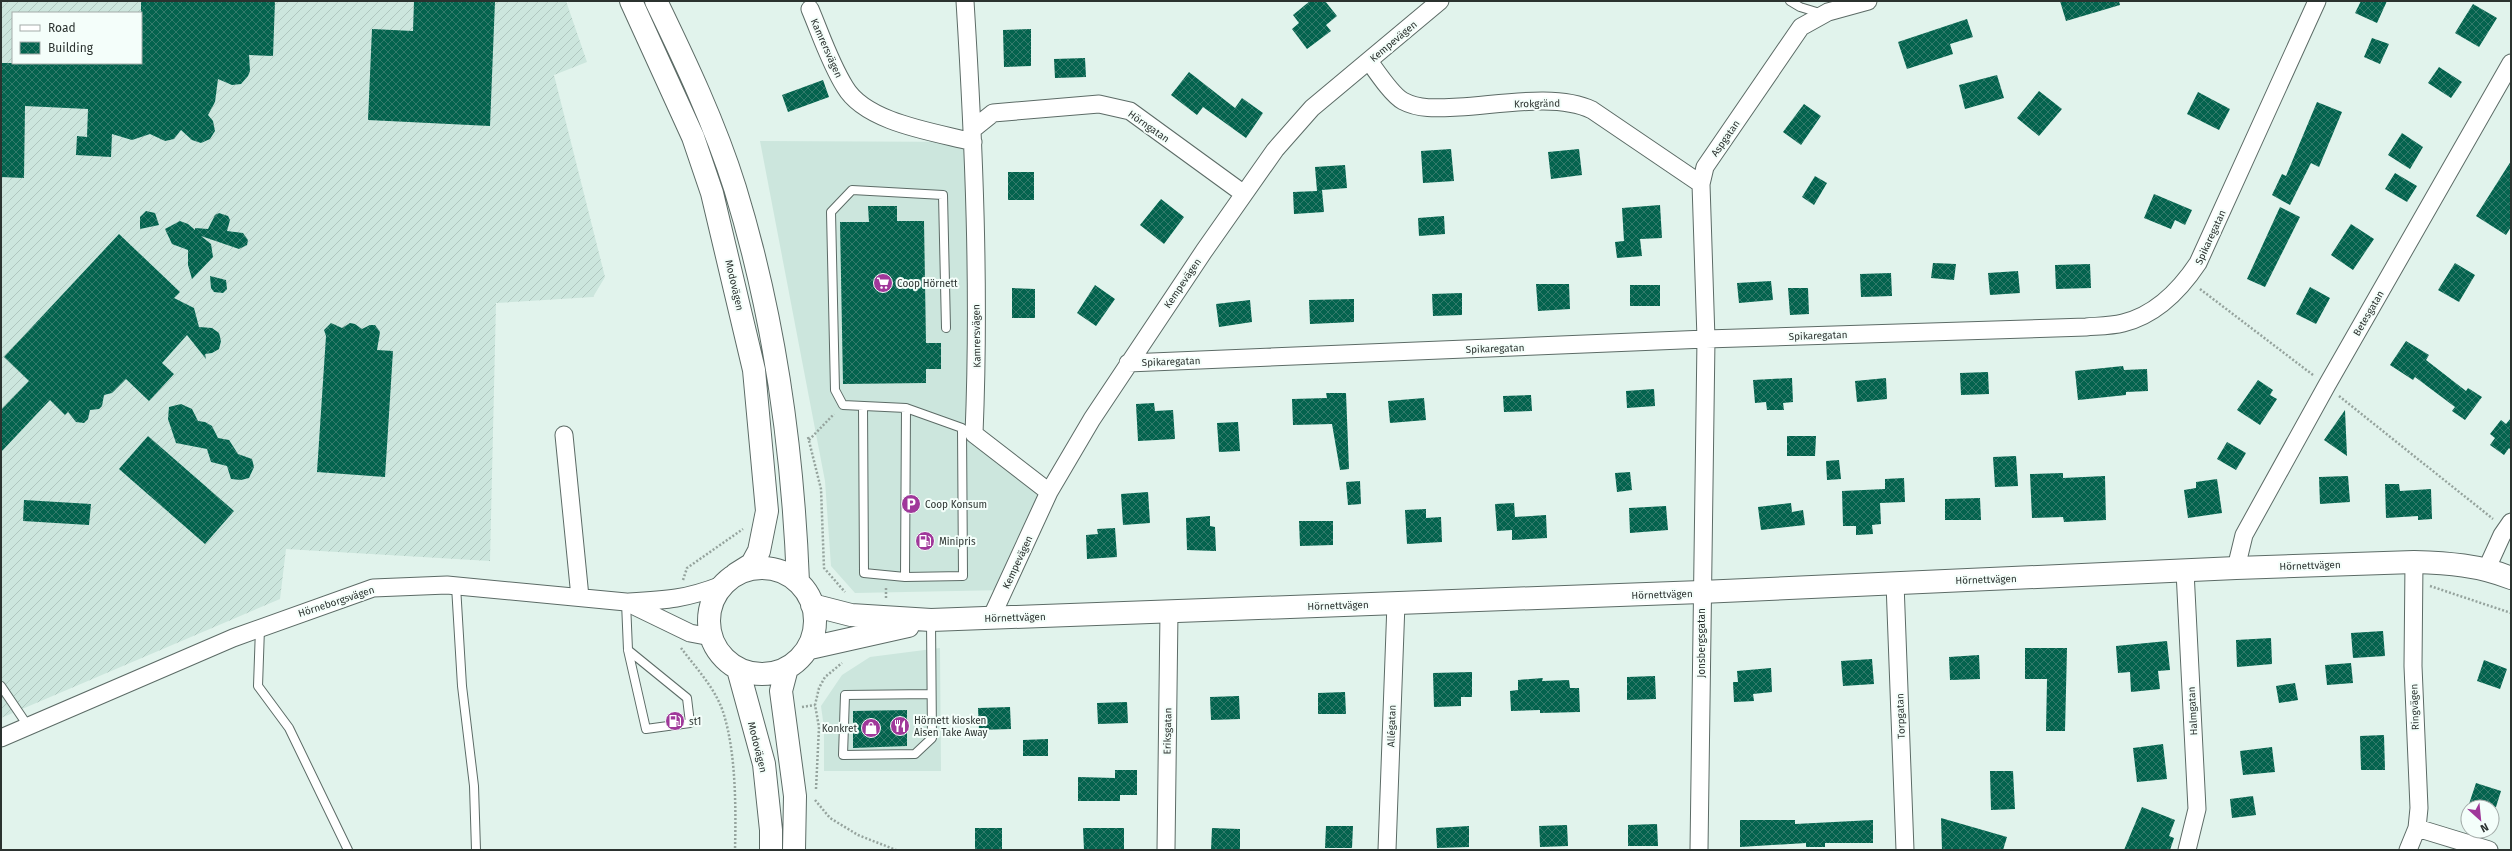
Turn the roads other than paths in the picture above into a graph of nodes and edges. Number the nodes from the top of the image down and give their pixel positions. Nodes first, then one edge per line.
1 (631, 1) edge
2 (656, 1) edge
3 (965, 1) edge
4 (1440, 1) edge
5 (1790, 1) edge
6 (1868, 1) edge
7 (2317, 1) edge
8 (810, 9) dead end
9 (1824, 14) junction
10 (1369, 62) junction
11 (2511, 63) edge
12 (973, 136) junction
13 (1701, 184) junction
14 (1244, 194) junction
15 (946, 328) dead end
16 (1706, 339) junction
17 (1128, 363) junction
18 (863, 406) junction
19 (906, 408) junction
20 (968, 431) junction
21 (564, 435) dead end
22 (1049, 492) junction
23 (2508, 526) edge
24 (2414, 562) junction
25 (2236, 568) junction
26 (2487, 568) junction
27 (2185, 571) junction
28 (905, 577) junction
29 (2511, 578) edge
30 (729, 580) junction
31 (798, 582) junction
32 (1895, 583) junction
33 (456, 586) junction
34 (1701, 592) junction
35 (580, 597) junction
36 (626, 602) junction
37 (1396, 603) junction
38 (812, 605) junction
39 (1169, 612) junction
40 (991, 618) junction
41 (931, 620) junction
42 (260, 628) junction
43 (711, 637) junction
44 (810, 648) junction
45 (628, 650) junction
46 (787, 668) junction
47 (738, 669) junction
48 (1, 686) edge
49 (931, 694) junction
50 (28, 726) junction
51 (1, 738) edge
52 (2417, 828) junction
53 (348, 850) edge
54 (476, 850) edge
55 (771, 850) edge
56 (794, 850) edge
57 (1166, 850) edge
58 (1387, 850) edge
59 (1699, 850) edge
60 (1905, 850) edge
61 (2188, 850) edge
62 (2408, 850) edge
63 (2489, 850) edge

1 - 30 main road, Modovägen
2 - 31 main road
3 - 12 street, Kamrersvägen
4 - 10 street, Kempevägen
5 - 9 lane
6 - 9 street, Aspgatan
7 - 16 street, Spikaregatan
8 - 12 street, Kamrersvägen
9 - 13 street, Aspgatan
10 - 13 street, Krokgränd
10 - 14 street, Kempevägen
11 - 25 street, Betesgatan
12 - 14 street, Hörngatan
12 - 20 street, Kamrersvägen
13 - 16 street, Aspgatan
14 - 17 street, Kempevägen
15 - 18 lane
16 - 17 street, Spikaregatan
16 - 34 street, Jonsbergsgatan
17 - 22 street, Kempevägen
18 - 19 lane
18 - 28 lane
19 - 20 lane
19 - 28 lane
20 - 22 street
20 - 28 lane
21 - 35 street
22 - 40 street, Kempevägen
23 - 26 street
24 - 25 main road, Hörnettvägen
24 - 26 main road, Hörnettvägen
24 - 52 street, Ringvägen
25 - 27 main road, Hörnettvägen
26 - 29 main road, Hörnettvägen
27 - 32 main road, Hörnettvägen
27 - 61 street, Halmgatan
30 - 31 main road
30 - 36 street
30 - 43 main road
31 - 38 main road
32 - 34 main road, Hörnettvägen
32 - 60 street, Torpgatan
33 - 35 street, Hörneborgsvägen
33 - 42 street, Hörneborgsvägen
33 - 54 lane
34 - 37 main road, Hörnettvägen
34 - 59 street, Jonsbergsgatan
35 - 36 street, Hörneborgsvägen
36 - 43 street, Hörneborgsvägen
36 - 45 lane
37 - 39 main road, Hörnettvägen
37 - 58 street, Allégatan
38 - 41 main road, Hörnettvägen
38 - 44 main road
39 - 40 main road, Hörnettvägen
39 - 57 street, Eriksgatan
40 - 41 main road, Hörnettvägen
41 - 44 main road
41 - 49 lane
42 - 50 street, Hörneborgsvägen
42 - 53 lane
43 - 47 main road
44 - 46 main road
45 - 45 lane
46 - 47 main road
46 - 56 main road
47 - 55 main road, Modovägen
48 - 50 lane
49 - 49 lane
50 - 51 street, Hörneborgsvägen
52 - 62 street, Ringvägen
52 - 63 street

